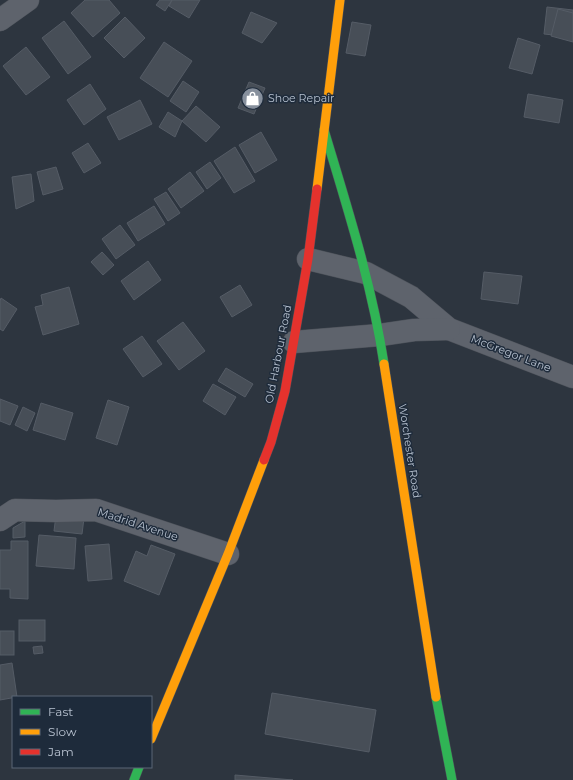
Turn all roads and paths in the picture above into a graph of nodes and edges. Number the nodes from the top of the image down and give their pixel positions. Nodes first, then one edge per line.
1 (28, 0) edge
2 (340, 0) edge
3 (0, 20) edge
4 (324, 130) junction
5 (308, 259) junction
6 (366, 273) junction
7 (449, 329) junction
8 (380, 335) junction
9 (294, 342) junction
10 (573, 377) edge
11 (0, 520) edge
12 (228, 554) junction
13 (152, 737) edge
14 (139, 768) edge
15 (134, 780) edge
16 (452, 780) edge

1 - 3 street
2 - 4 main road, Old Harbour Road
4 - 5 main road, Old Harbour Road
4 - 6 main road, Worchester Road
5 - 6 street, McGregor Lane
5 - 9 main road, Old Harbour Road
6 - 7 street, McGregor Lane
6 - 8 main road, Worchester Road
7 - 8 street, McGregor Lane
7 - 10 street, McGregor Lane
8 - 9 street, McGregor Lane
8 - 16 main road, Worchester Road
9 - 12 main road, Old Harbour Road
11 - 12 street, Madrid Avenue
12 - 13 main road, Old Harbour Road
14 - 15 main road

